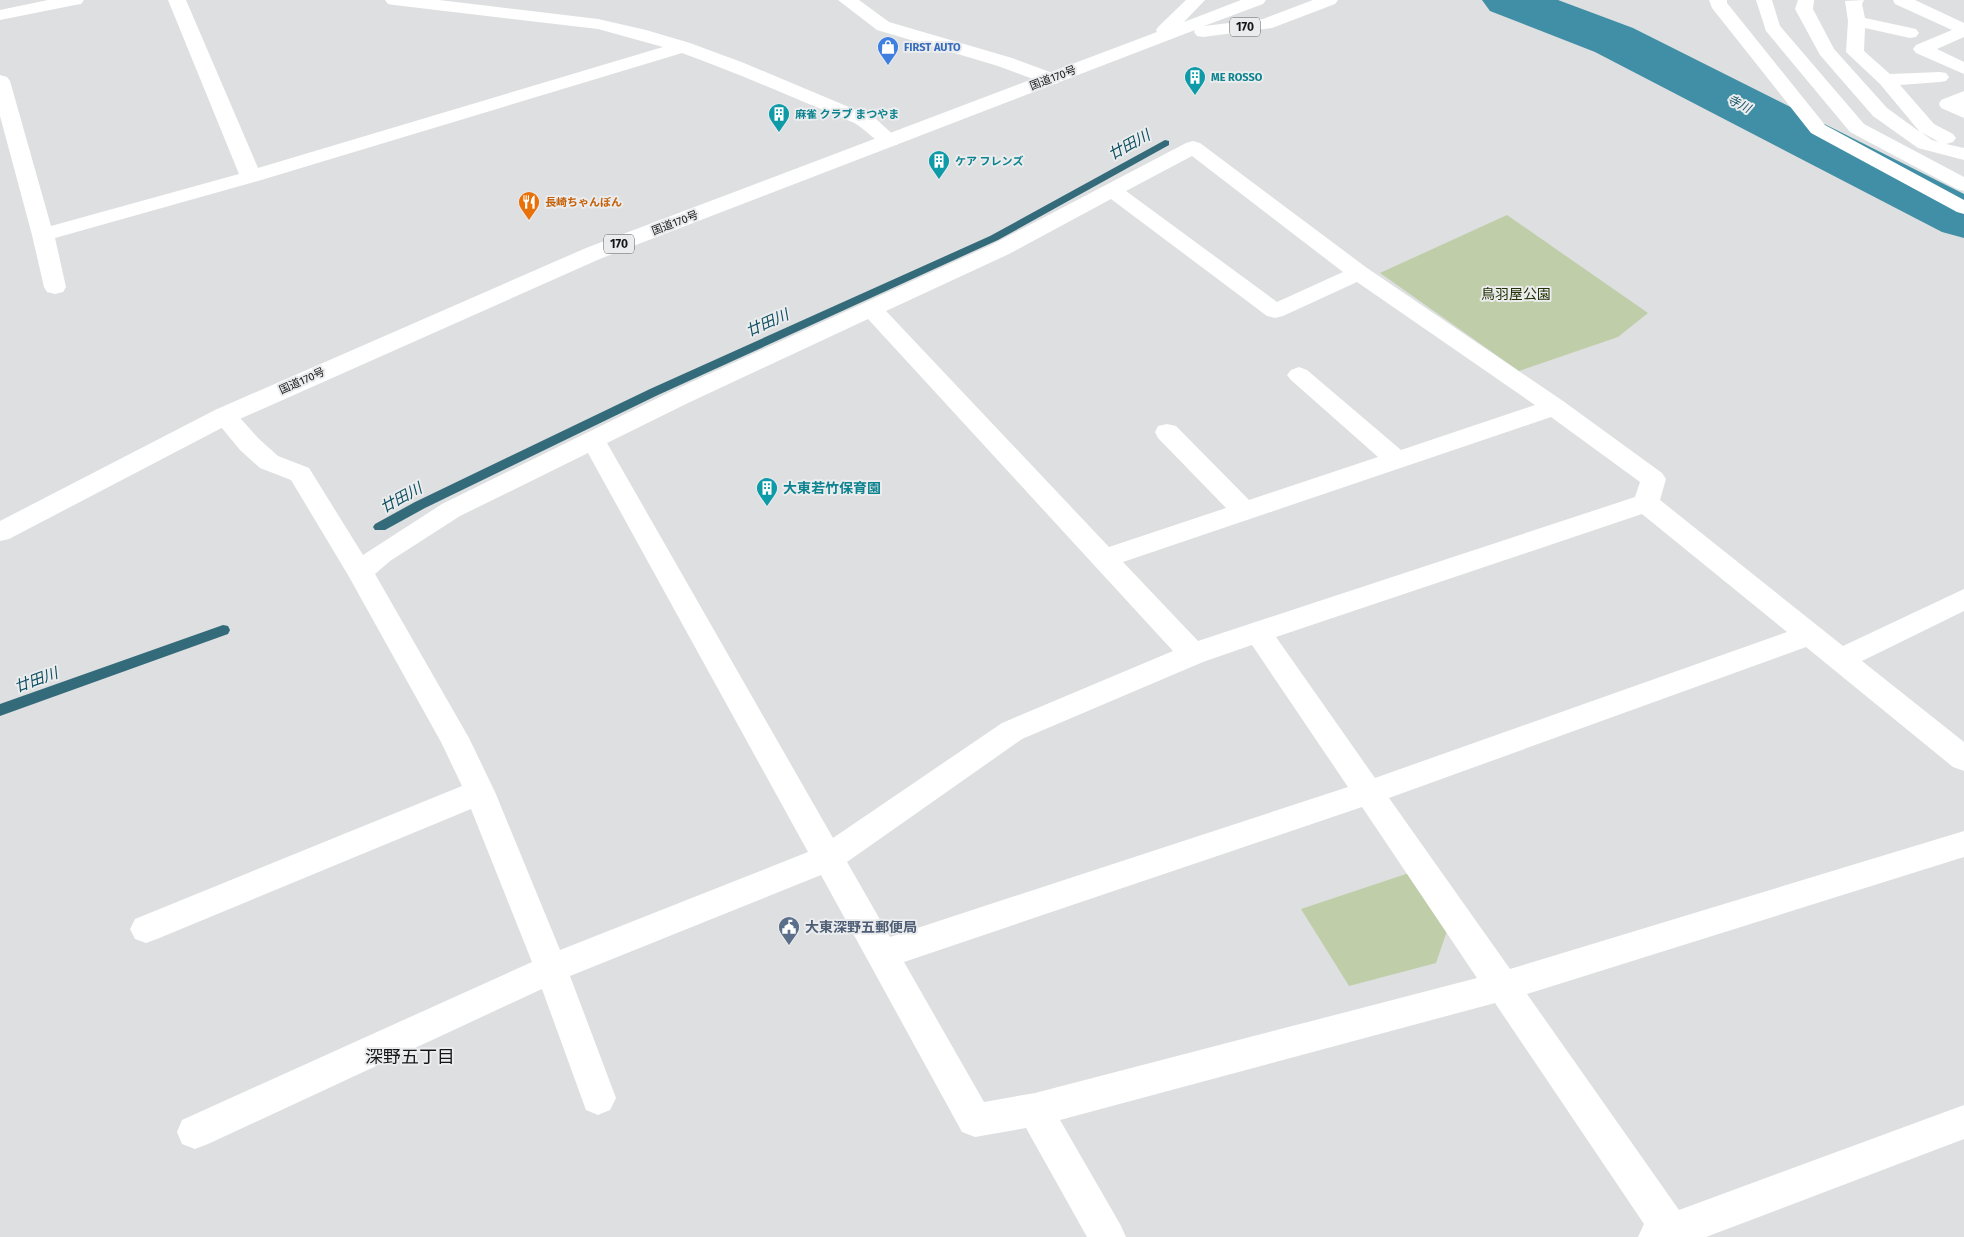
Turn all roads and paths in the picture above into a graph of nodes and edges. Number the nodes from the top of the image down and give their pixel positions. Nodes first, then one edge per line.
1 (75, 0) edge
2 (177, 0) edge
3 (394, 0) edge
4 (847, 0) edge
5 (1196, 0) edge
6 (1257, 0) edge
7 (1329, 0) edge
8 (1718, 0) edge
9 (1764, 0) edge
10 (1806, 0) edge
11 (1856, 0) edge
12 (1904, 0) edge
13 (0, 15) edge
14 (1857, 21) junction
15 (1964, 30) edge
16 (1910, 34) dead end
17 (1157, 38) junction
18 (683, 47) junction
19 (1964, 69) edge
20 (1940, 77) dead end
21 (1051, 78) junction
22 (1886, 80) junction
23 (0, 81) edge
24 (1964, 97) edge
25 (1964, 112) edge
26 (890, 141) junction
27 (1964, 147) edge
28 (1964, 154) edge
29 (252, 177) junction
30 (1959, 178) edge
31 (1112, 190) junction
32 (1964, 208) edge
33 (43, 235) junction
34 (1359, 273) junction
35 (55, 287) dead end
36 (872, 309) junction
37 (1299, 375) dead end
38 (1554, 407) junction
39 (224, 416) junction
40 (1167, 432) dead end
41 (593, 440) junction
42 (1397, 460) junction
43 (1646, 503) junction
44 (1245, 511) junction
45 (0, 532) edge
46 (1105, 558) junction
47 (360, 572) junction
48 (1964, 599) edge
49 (1258, 632) junction
50 (1808, 635) junction
51 (1193, 654) junction
52 (1842, 659) junction
53 (1964, 759) edge
54 (480, 792) junction
55 (1370, 792) junction
56 (1964, 844) edge
57 (829, 858) junction
58 (146, 929) dead end
59 (883, 954) junction
60 (551, 968) junction
61 (1504, 986) junction
62 (598, 1098) dead end
63 (1035, 1110) junction
64 (1964, 1122) edge
65 (195, 1132) dead end
66 (1668, 1235) edge
67 (1107, 1237) edge

1 - 13 main road
2 - 29 main road
3 - 18 main road
4 - 21 main road
5 - 17 main road, 170
6 - 17 main road, 国道170号 / 170
7 - 17 main road, 170
8 - 32 main road
9 - 30 lane
10 - 28 lane
11 - 14 lane
12 - 15 lane
14 - 16 lane
14 - 22 lane
15 - 19 lane
17 - 21 main road, 国道170号 / 170
18 - 26 main road
18 - 29 main road
20 - 22 lane
21 - 26 main road, 国道170号 / 170
22 - 27 lane
23 - 33 main road
24 - 25 lane
26 - 39 main road, 国道170号 / 170
29 - 33 main road
31 - 34 main road
31 - 34 main road
31 - 36 main road
33 - 35 main road
34 - 38 main road
36 - 41 main road
36 - 46 main road
37 - 42 main road
38 - 42 main road
38 - 43 main road
39 - 45 main road, 国道170号 / 170
39 - 47 main road
40 - 44 main road
41 - 47 main road
41 - 57 main road
42 - 44 main road
43 - 49 main road
43 - 50 main road
44 - 46 main road
46 - 51 main road
47 - 54 main road
48 - 52 main road
49 - 51 main road
49 - 55 main road
50 - 52 main road
50 - 55 main road
51 - 57 main road
52 - 53 main road
54 - 58 main road
54 - 60 main road
55 - 59 main road
55 - 61 main road
56 - 61 main road
57 - 59 main road
57 - 60 main road
59 - 63 main road
60 - 62 main road
60 - 65 main road
61 - 63 main road
61 - 66 main road
63 - 67 main road
64 - 66 main road

